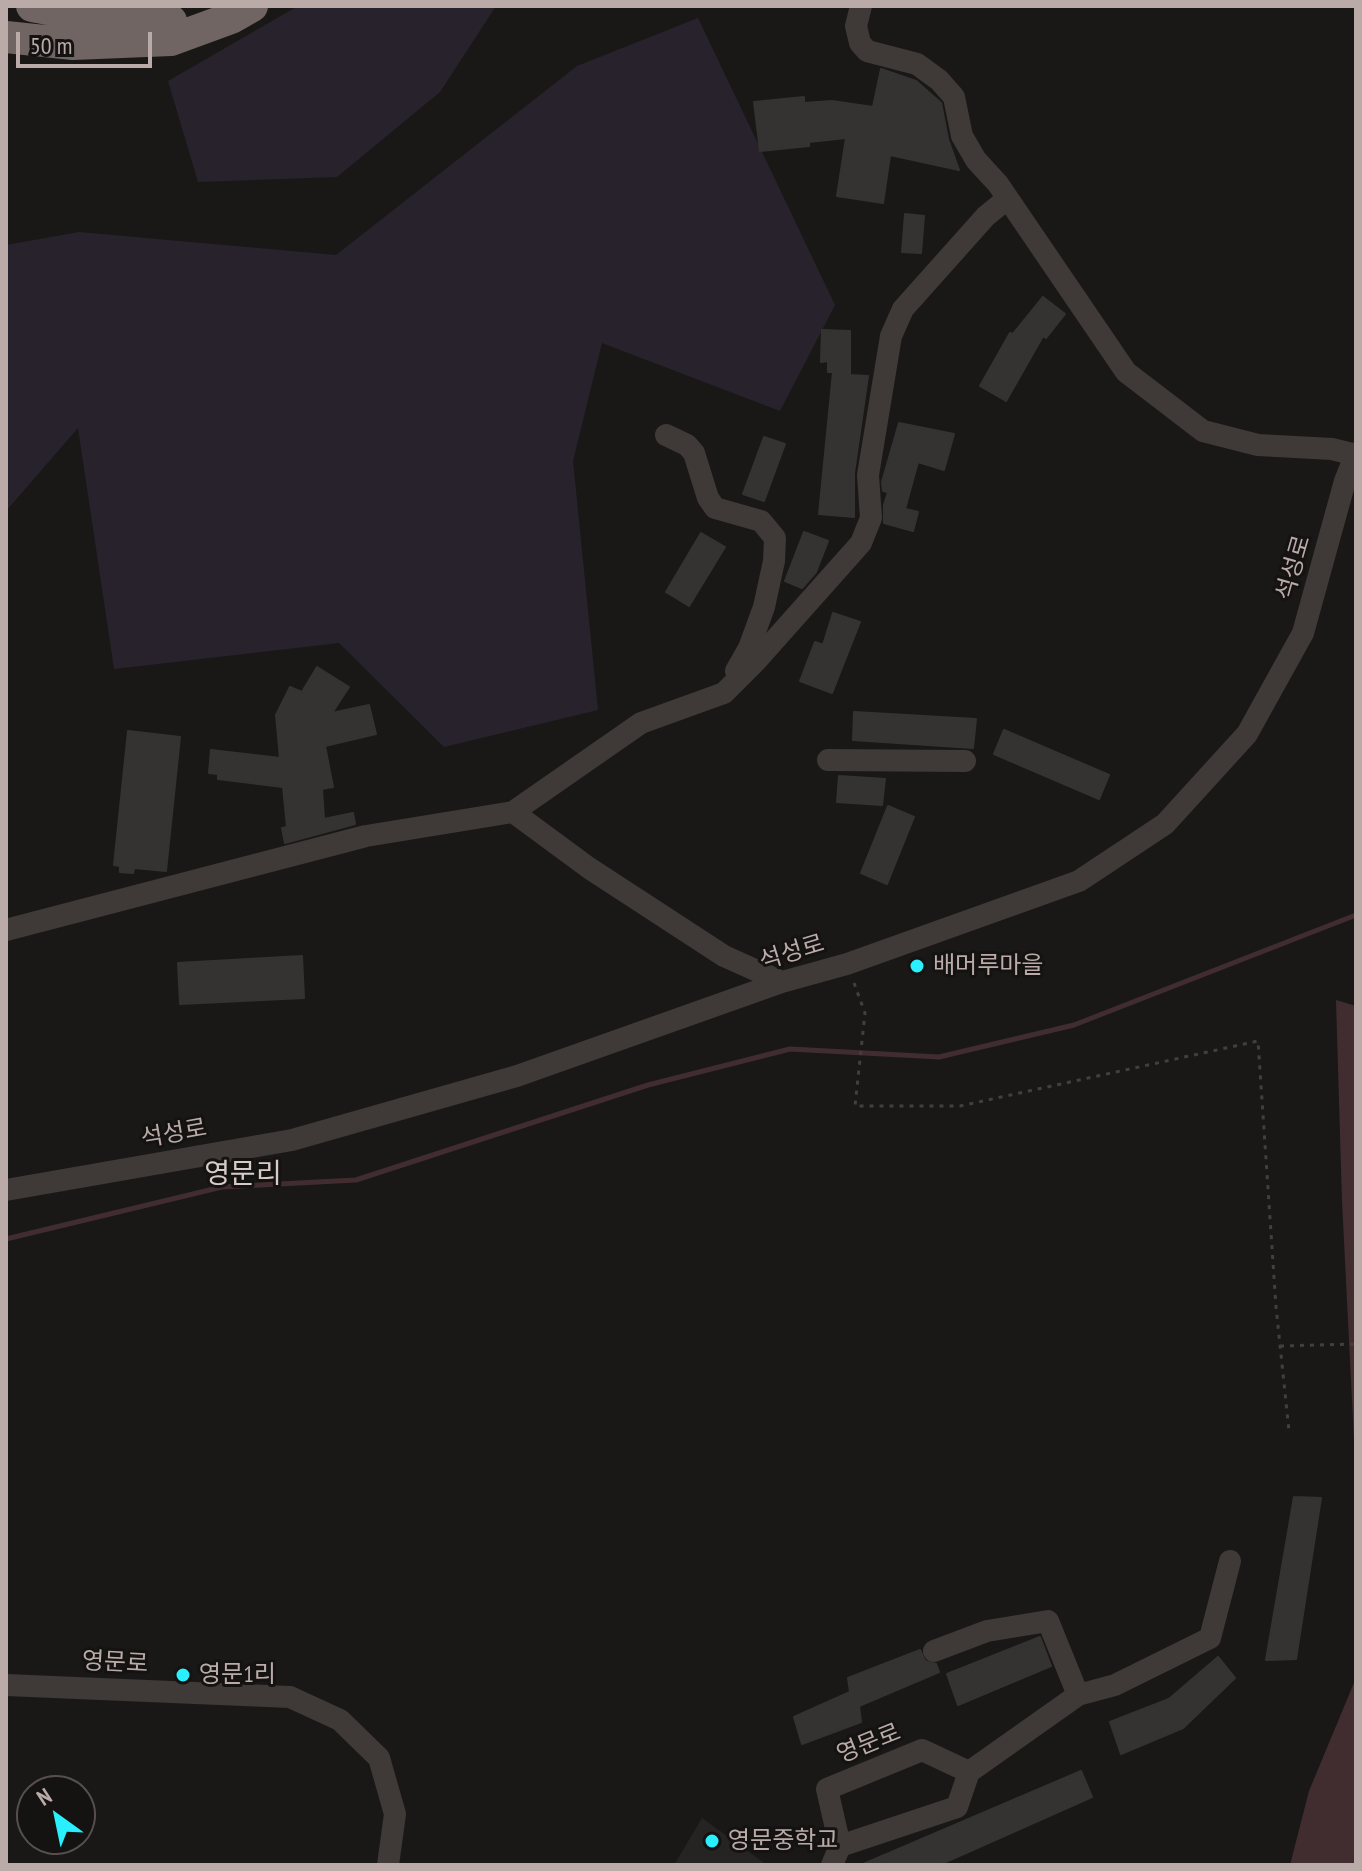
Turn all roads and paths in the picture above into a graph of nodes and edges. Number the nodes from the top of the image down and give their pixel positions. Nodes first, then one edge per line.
1 (32, 6) edge
2 (211, 6) edge
3 (252, 6) edge
4 (861, 6) edge
5 (6, 37) edge
6 (1007, 199) junction
7 (666, 435) dead end
8 (1356, 454) edge
9 (724, 693) junction
10 (828, 760) dead end
11 (965, 761) dead end
12 (513, 812) junction
13 (6, 930) edge
14 (847, 964) junction
15 (782, 982) junction
16 (6, 1190) edge
17 (1356, 1344) edge
18 (1280, 1346) junction
19 (1289, 1431) dead end
20 (1230, 1561) dead end
21 (934, 1651) dead end
22 (6, 1685) edge
23 (1078, 1695) junction
24 (969, 1772) junction
25 (836, 1856) edge
26 (388, 1865) edge

1 - 2 highway
3 - 5 highway
4 - 6 street
6 - 8 street
6 - 9 street
7 - 9 street
8 - 14 street, 석성로
9 - 12 street
10 - 11 street
12 - 13 street
12 - 15 street
14 - 15 street, 석성로
14 - 18 path
15 - 16 street, 석성로
17 - 18 path
18 - 19 path
20 - 23 street
21 - 23 street
22 - 26 street, 영문로
23 - 24 street
24 - 25 street, 영문로
24 - 25 street, 영문로

